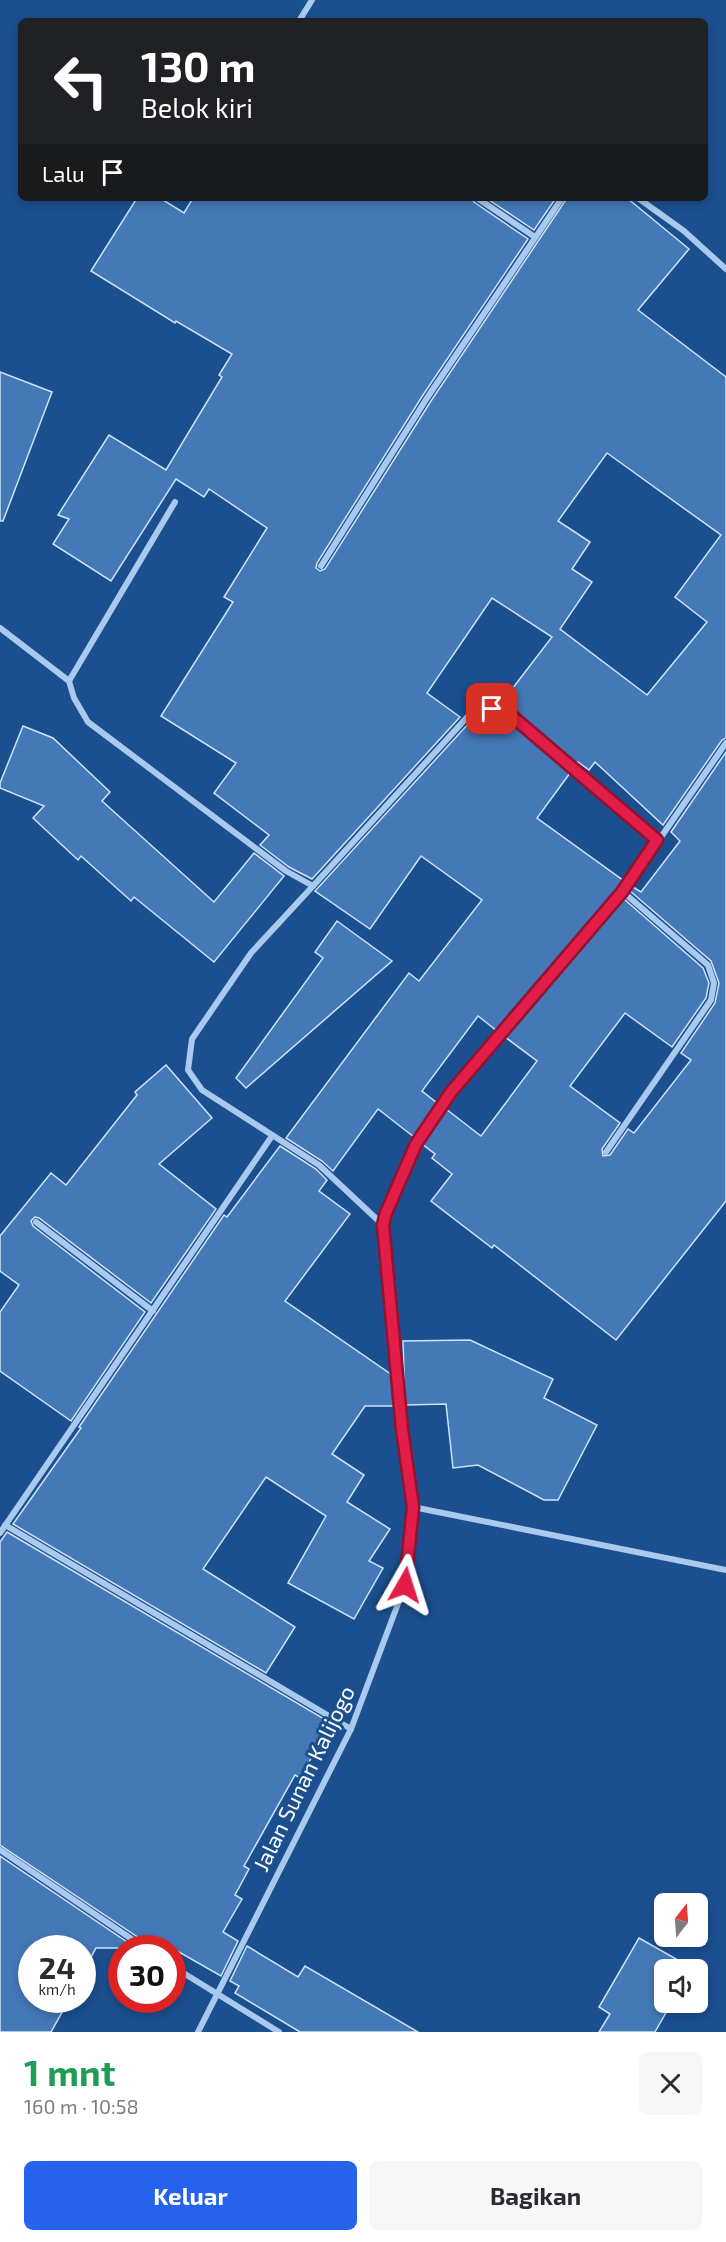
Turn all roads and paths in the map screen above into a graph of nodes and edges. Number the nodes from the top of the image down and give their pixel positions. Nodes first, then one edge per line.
1 (312, 0) edge
2 (301, 18) edge
3 (481, 201) edge
4 (560, 201) edge
5 (642, 201) edge
6 (535, 237) junction
7 (726, 269) edge
8 (175, 502) dead end
9 (321, 566) dead end
10 (0, 628) edge
11 (69, 681) junction
12 (726, 743) edge
13 (657, 840) junction
14 (313, 886) junction
15 (622, 892) junction
16 (272, 1136) junction
17 (606, 1152) dead end
18 (36, 1222) dead end
19 (383, 1225) junction
20 (153, 1311) junction
21 (413, 1507) junction
22 (5, 1526) junction
23 (0, 1533) edge
24 (726, 1570) edge
25 (351, 1730) junction
26 (0, 1850) edge
27 (126, 1935) edge
28 (186, 1975) edge
29 (216, 1994) junction
30 (198, 2032) edge
31 (279, 2032) edge

1 - 2 street
3 - 6 street
4 - 6 street
5 - 7 street
6 - 9 street
8 - 11 street
10 - 11 street
11 - 14 street
12 - 13 street, Jalan Sunan Kalijogo
13 - 14 street
13 - 15 street, Jalan Sunan Kalijogo
14 - 16 street
15 - 17 street
15 - 19 street, Jalan Sunan Kalijogo
16 - 19 street
16 - 20 street
18 - 20 street
19 - 21 street, Jalan Sunan Kalijogo
20 - 22 street
21 - 24 street
21 - 25 street, Jalan Sunan Kalijogo
22 - 23 street
22 - 25 street
25 - 29 street, Jalan Sunan Kalijogo
26 - 27 street
28 - 29 street
29 - 30 street, Jalan Sunan Kalijogo
29 - 31 street

